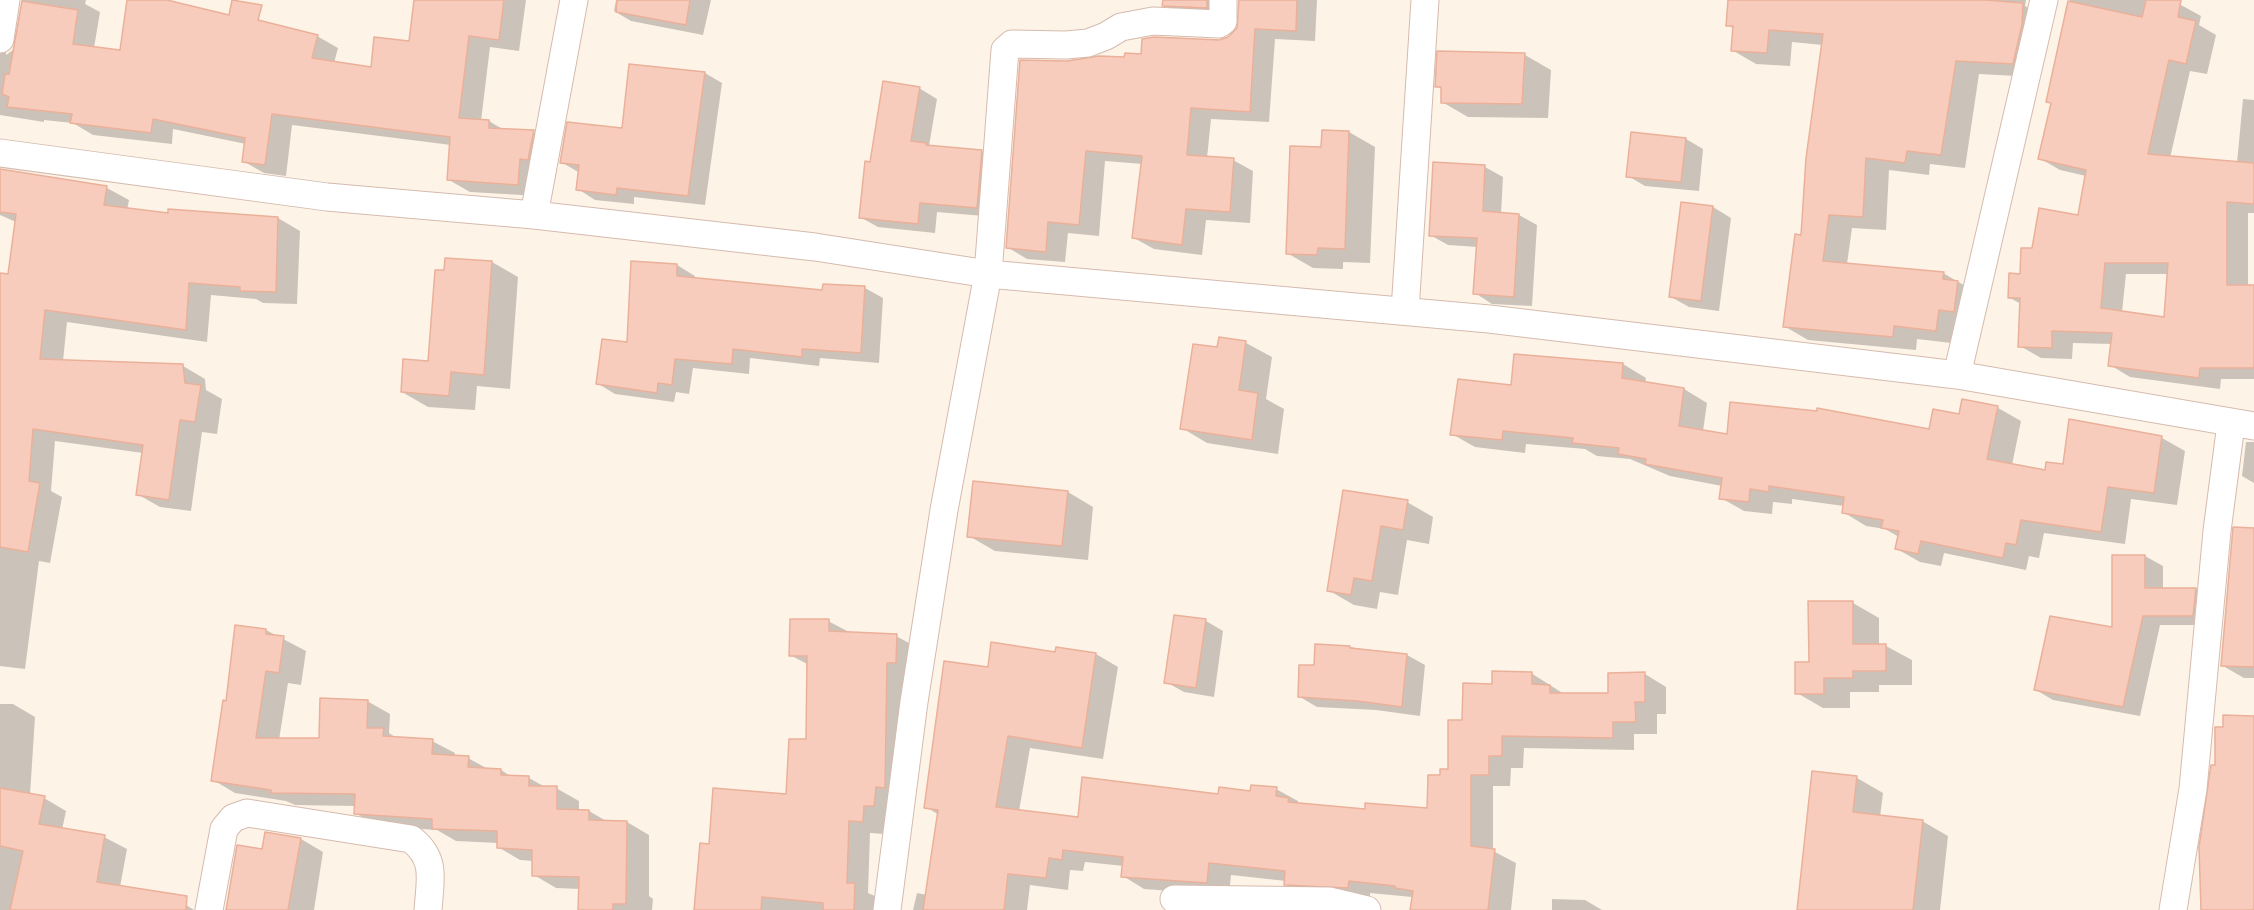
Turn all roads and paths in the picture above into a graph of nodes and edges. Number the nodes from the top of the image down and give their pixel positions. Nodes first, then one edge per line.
1 (6, 0) edge
2 (574, 0) edge
3 (1223, 0) edge
4 (1425, 0) edge
5 (2044, 0) edge
6 (0, 39) edge
7 (0, 153) edge
8 (534, 214) junction
9 (988, 274) junction
10 (1405, 311) junction
11 (1956, 375) junction
12 (2243, 425) edge
13 (1174, 899) dead end
14 (1328, 906) edge
15 (209, 910) edge
16 (428, 910) edge
17 (887, 910) edge
18 (1367, 910) edge
19 (2173, 910) edge

1 - 6 street
2 - 8 street
3 - 9 street
4 - 10 street
5 - 11 street
7 - 8 street
8 - 9 street
9 - 10 street
9 - 17 street
10 - 11 street
11 - 12 street
12 - 19 street
13 - 14 street
14 - 18 street
15 - 16 street

